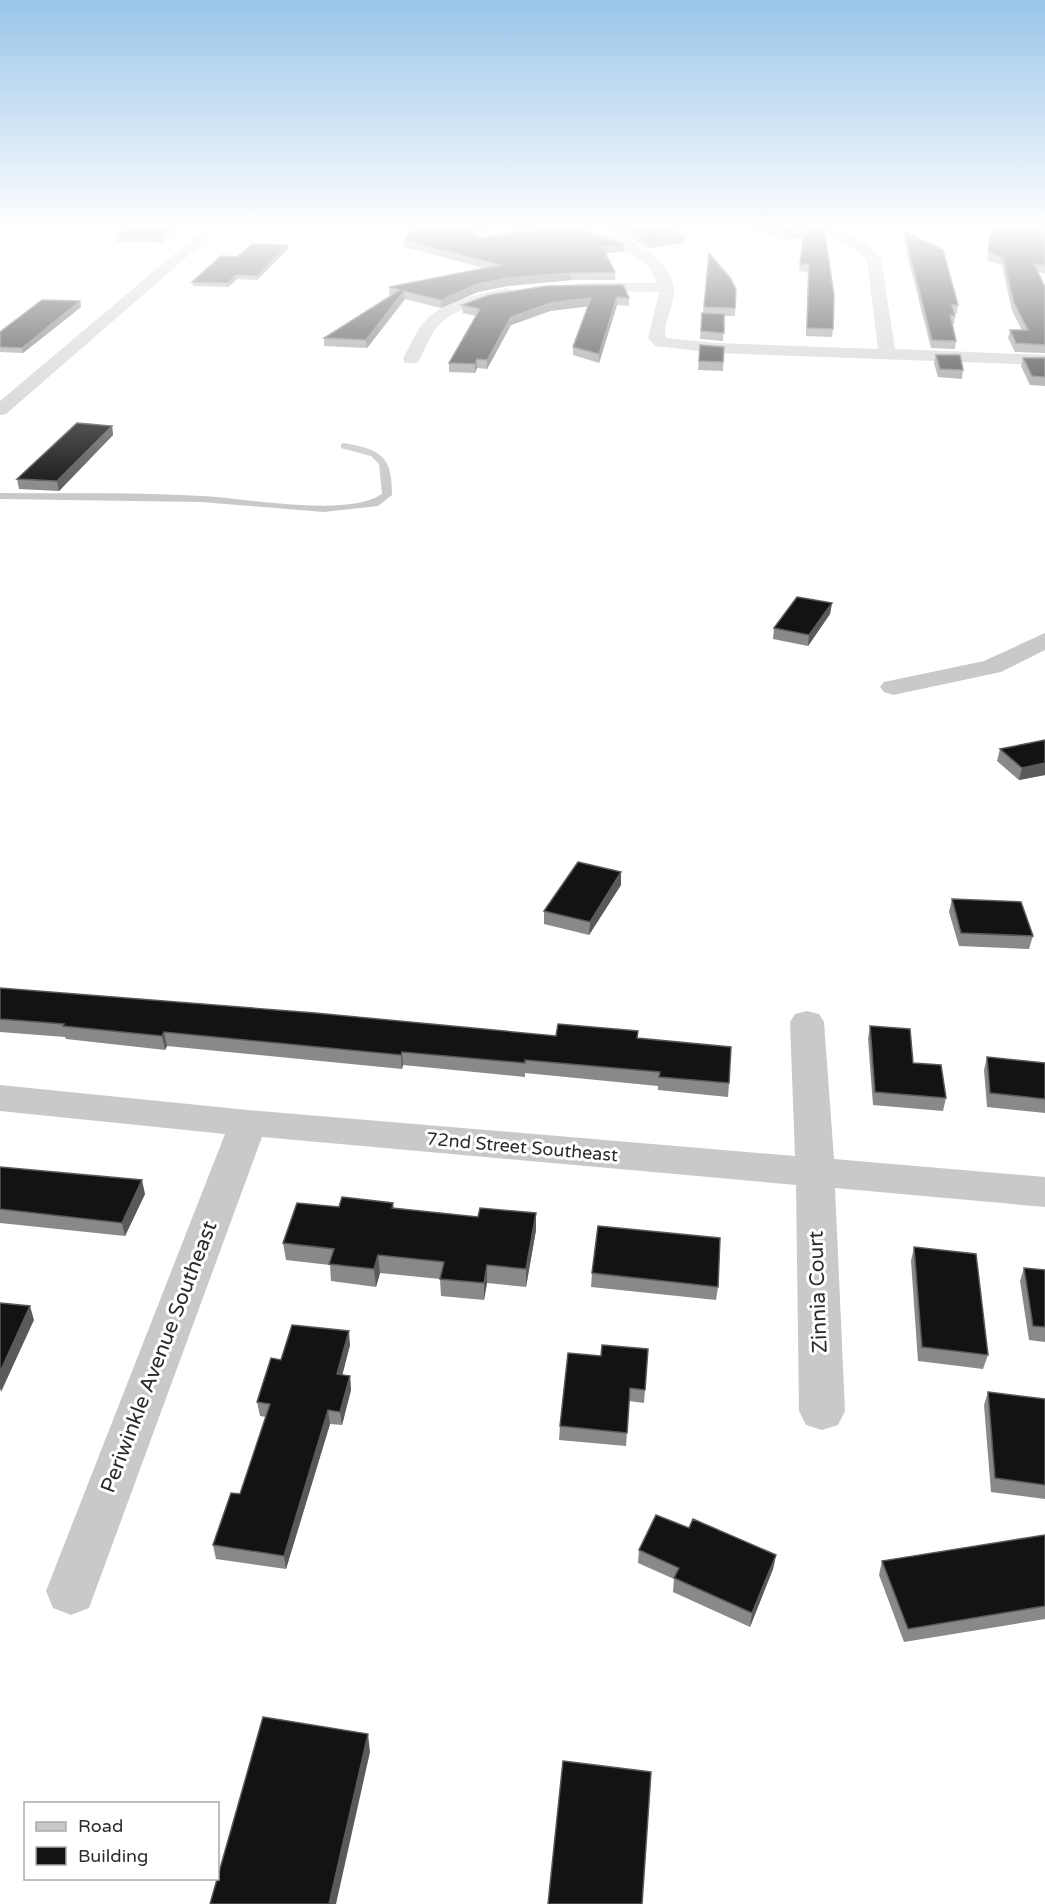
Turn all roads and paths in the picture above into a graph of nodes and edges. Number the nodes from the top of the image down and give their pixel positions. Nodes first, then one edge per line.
1 (105, 317) edge
2 (440, 317) edge
3 (660, 317) edge
4 (882, 317) edge
5 (887, 354) junction
6 (411, 359) dead end
7 (1045, 360) edge
8 (8, 396) edge
9 (0, 410) edge
10 (344, 446) dead end
11 (0, 496) edge
12 (1045, 640) edge
13 (893, 687) dead end
14 (807, 1022) dead end
15 (0, 1098) edge
16 (248, 1123) junction
17 (815, 1172) junction
18 (1045, 1192) edge
19 (822, 1411) dead end
20 (71, 1591) dead end

1 - 8 street
2 - 6 street
3 - 5 street
4 - 5 street
5 - 7 street
8 - 9 street
10 - 11 lane
12 - 13 street
14 - 17 street, Zinnia Court
15 - 16 street, 72nd Street Southeast
16 - 17 street, 72nd Street Southeast
16 - 20 street, Periwinkle Avenue Southeast
17 - 18 street, 72nd Street Southeast
17 - 19 street, Zinnia Court

